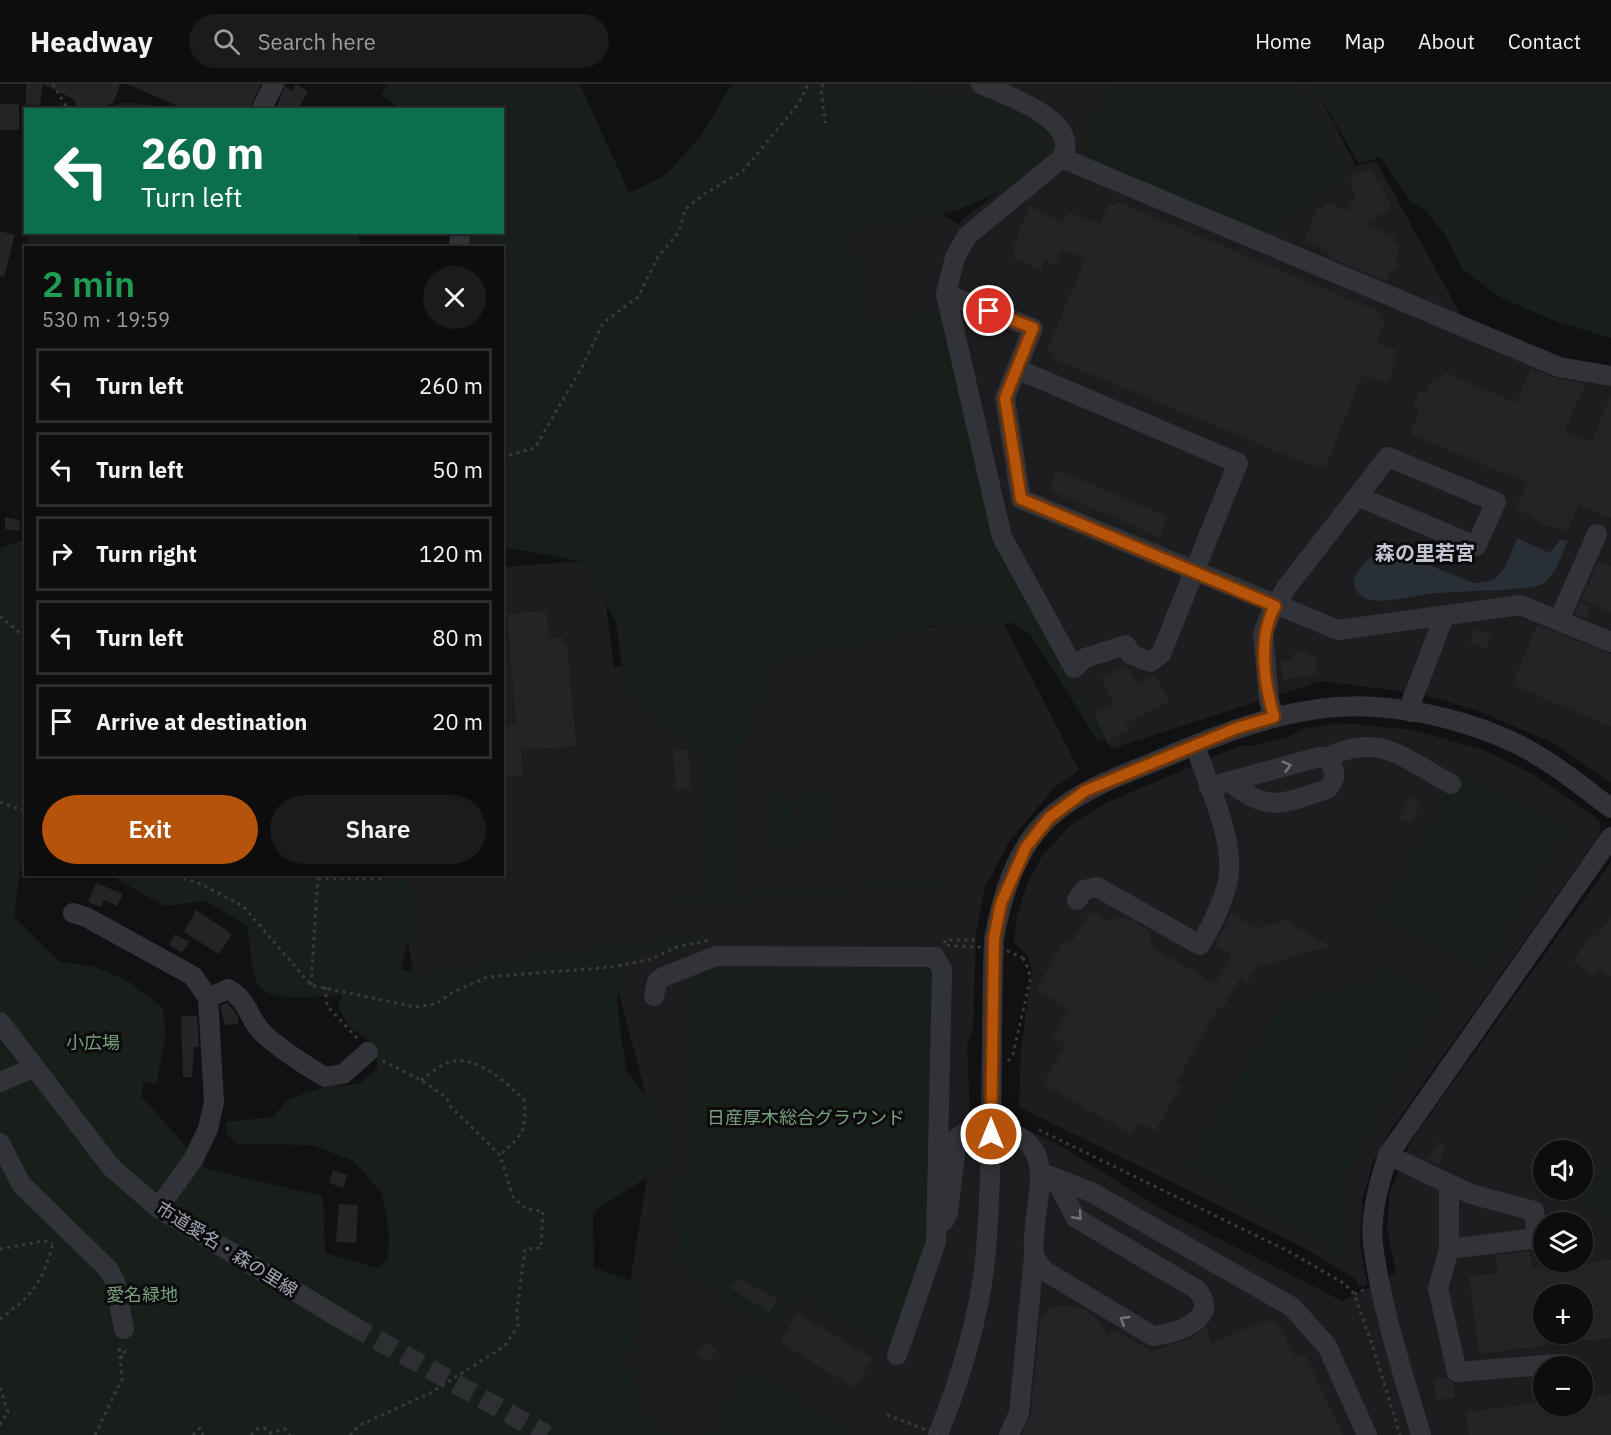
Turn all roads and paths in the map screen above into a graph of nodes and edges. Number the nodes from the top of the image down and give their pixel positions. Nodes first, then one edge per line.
1 (53, 84) edge
2 (274, 84) edge
3 (808, 84) edge
4 (823, 84) edge
5 (981, 84) edge
6 (67, 108) edge
7 (262, 108) edge
8 (825, 123) dead end
9 (1062, 158) junction
10 (945, 294) junction
11 (1017, 369) junction
12 (1611, 376) edge
13 (504, 456) edge
14 (1359, 497) junction
15 (1597, 534) dead end
16 (1195, 571) junction
17 (1275, 606) junction
18 (0, 616) edge
19 (1444, 617) junction
20 (1559, 620) junction
21 (24, 636) edge
22 (1611, 642) edge
23 (1411, 712) junction
24 (1274, 717) junction
25 (1195, 745) junction
26 (1326, 758) junction
27 (1230, 782) junction
28 (1451, 784) dead end
29 (1209, 788) junction
30 (0, 802) edge
31 (1611, 808) edge
32 (24, 811) edge
33 (1611, 837) edge
34 (175, 876) edge
35 (381, 876) edge
36 (318, 877) edge
37 (1077, 900) dead end
38 (73, 913) dead end
39 (945, 940) dead end
40 (983, 940) dead end
41 (956, 946) dead end
42 (626, 964) dead end
43 (311, 985) junction
44 (325, 987) junction
45 (654, 996) dead end
46 (208, 998) junction
47 (0, 1022) edge
48 (368, 1052) junction
49 (33, 1068) junction
50 (1004, 1068) dead end
51 (421, 1080) junction
52 (0, 1082) edge
53 (1034, 1127) dead end
54 (991, 1131) junction
55 (0, 1143) edge
56 (500, 1155) junction
57 (1389, 1155) junction
58 (1042, 1172) junction
59 (1449, 1185) junction
60 (158, 1208) junction
61 (937, 1226) junction
62 (53, 1243) junction
63 (87, 1248) junction
64 (0, 1249) edge
65 (1449, 1249) junction
66 (1034, 1256) junction
67 (0, 1319) edge
68 (351, 1325) tunnel mouth
69 (124, 1329) joint
70 (117, 1350) junction
71 (897, 1355) dead end
72 (118, 1357) junction
73 (1533, 1366) edge
74 (0, 1388) edge
75 (887, 1415) dead end
76 (0, 1425) edge
77 (95, 1435) edge
78 (194, 1435) edge
79 (202, 1435) edge
80 (251, 1435) edge
81 (290, 1435) edge
82 (351, 1435) edge
83 (938, 1435) edge
84 (1009, 1435) edge
85 (1367, 1435) edge
86 (1400, 1435) edge
87 (1421, 1435) edge

1 - 6 path
2 - 7 street
3 - 13 path
4 - 8 path
5 - 9 street
9 - 10 street
9 - 12 street
10 - 11 street
10 - 16 street
11 - 16 street
11 - 16 street
14 - 14 street
14 - 17 street
15 - 20 street
16 - 17 street
17 - 19 street
17 - 24 street
18 - 21 path
19 - 20 street
19 - 23 street
20 - 22 street
23 - 24 street
23 - 31 street
24 - 25 street
25 - 29 street
25 - 54 street
27 -> 26 street
26 - 27 street
26 - 28 street
27 - 29 street
29 - 37 street
30 - 32 path
33 - 57 street
34 - 43 path
35 - 36 path
36 - 43 path
38 - 46 street
39 - 40 path
41 - 50 path, bridge
42 - 44 path
43 - 44 path
44 - 48 path
45 - 61 street
46 - 48 street
46 - 60 street
47 - 49 street, 市道愛名・森の里線
48 - 51 path
49 - 52 street
49 - 60 street, 市道愛名・森の里線
51 - 56 path
51 - 56 path
53 - 86 path
54 - 58 street
54 - 61 street
54 - 83 street
55 - 63 street
56 - 82 path
57 - 59 street
57 - 87 street
58 - 66 street
58 -> 66 street
58 - 85 street
59 - 65 street
59 - 65 street
60 - 68 street, 市道愛名・森の里線
61 - 71 street
62 - 63 path
62 - 64 path
62 - 67 path
63 - 69 street
65 - 73 street
66 - 84 street
69 - 70 path
70 - 72 path
70 - 72 path
72 - 77 path
74 - 76 path
75 - 83 path, bridge
78 - 79 path
80 - 81 path

